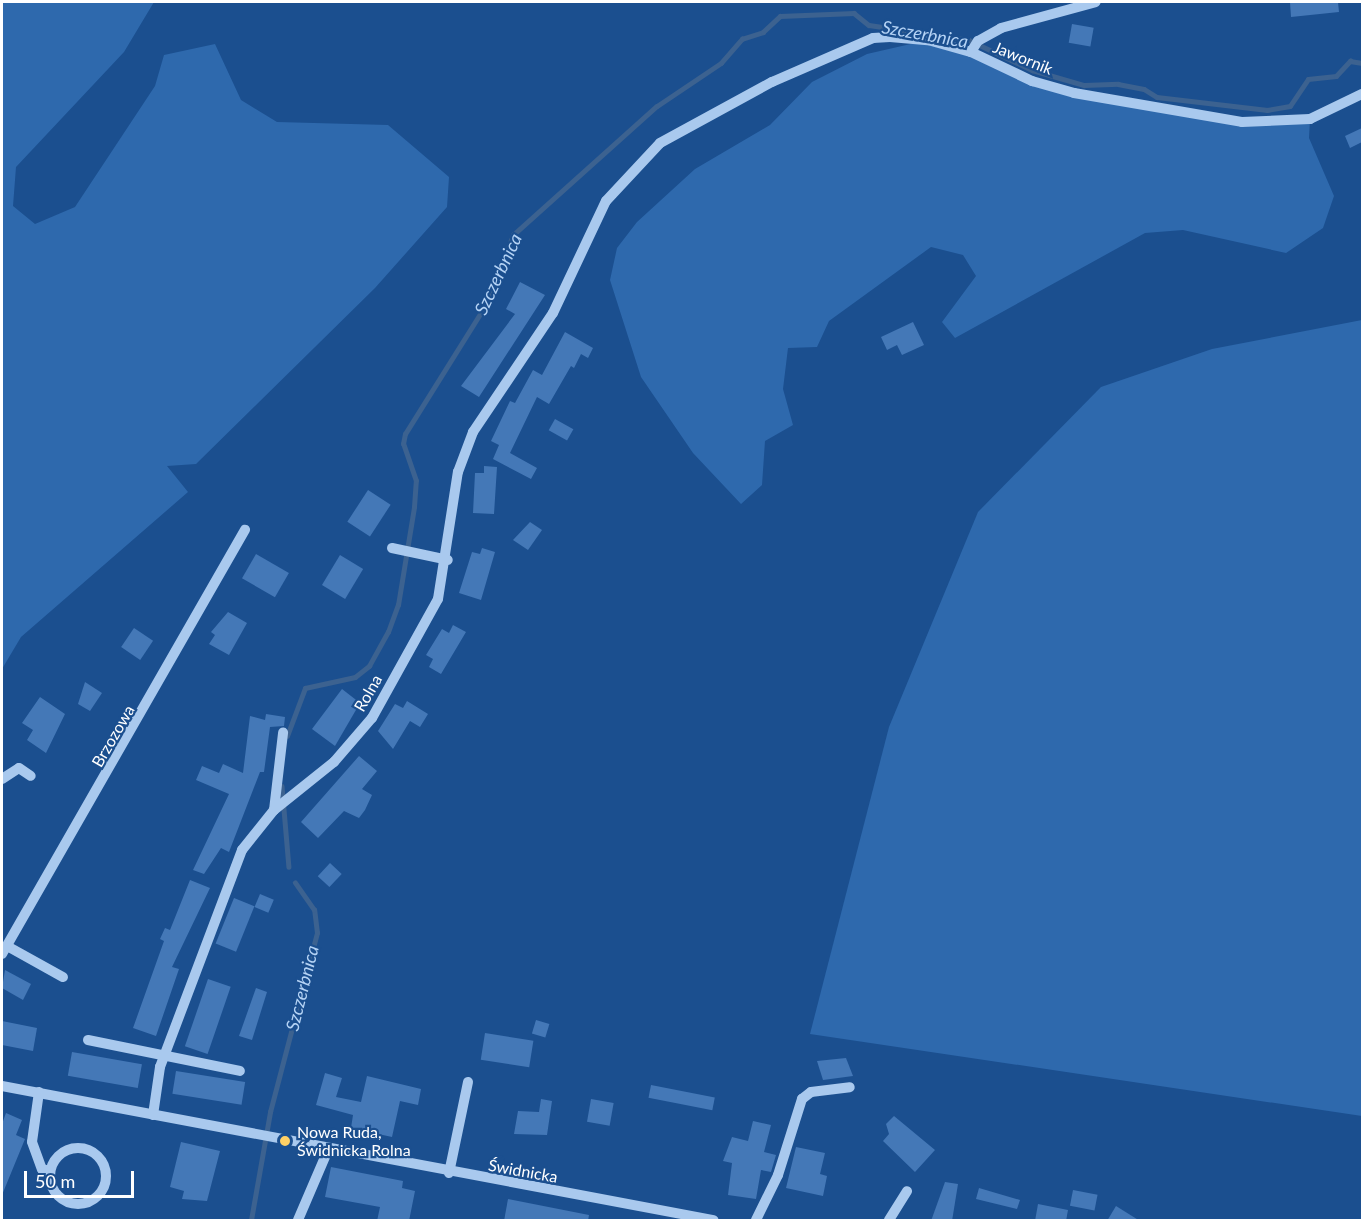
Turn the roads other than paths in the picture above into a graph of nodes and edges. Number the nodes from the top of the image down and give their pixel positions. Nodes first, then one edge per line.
1 (1096, 2) edge
2 (970, 52) junction
3 (1362, 93) edge
4 (578, 264) joint
5 (245, 530) dead end
6 (392, 548) dead end
7 (447, 560) junction
8 (283, 733) dead end
9 (31, 776) dead end
10 (2, 779) edge
11 (274, 810) junction
12 (4, 950) edge
13 (63, 977) dead end
14 (88, 1040) dead end
15 (164, 1056) junction
16 (240, 1071) dead end
17 (468, 1082) dead end
18 (2, 1086) edge
19 (850, 1087) dead end
20 (39, 1092) junction
21 (153, 1115) junction
22 (328, 1150) junction
23 (50, 1171) junction
24 (449, 1173) junction
25 (907, 1191) dead end
26 (297, 1221) edge
27 (713, 1221) edge
28 (756, 1221) edge
29 (889, 1221) edge

1 - 2 street
2 - 3 street, Jawornik
2 - 4 street, Jawornik
4 - 7 street, Rolna
5 - 12 street, Brzozowa
6 - 7 street
7 - 11 street, Rolna
8 - 11 street
9 - 10 street
11 - 15 street, Rolna
12 - 13 street
14 - 15 street
15 - 16 street
15 - 21 street, Rolna
17 - 24 street
18 - 20 street, Świdnicka
19 - 28 street
20 - 21 street, Świdnicka
20 - 23 street
21 - 22 street, Świdnicka
22 - 24 street, Świdnicka
22 - 26 street
23 - 23 street
24 - 27 street, Świdnicka
25 - 29 street

